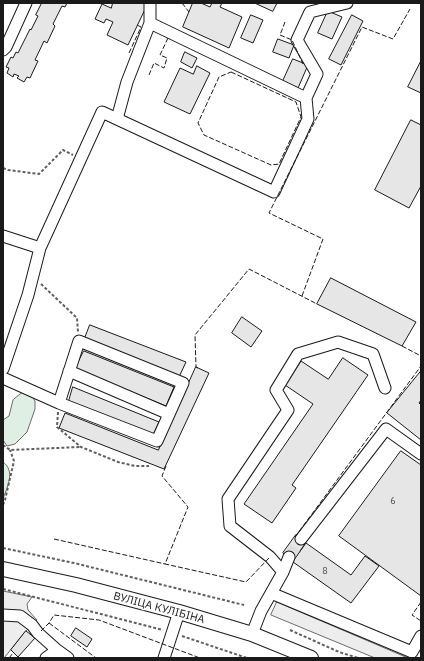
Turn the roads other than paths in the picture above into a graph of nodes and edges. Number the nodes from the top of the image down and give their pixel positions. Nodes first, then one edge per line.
1 (26, 3) edge
2 (150, 3) edge
3 (347, 3) edge
4 (150, 24) junction
5 (3, 50) edge
6 (306, 98) junction
7 (117, 119) junction
8 (3, 236) edge
9 (40, 248) junction
10 (3, 369) edge
11 (69, 371) junction
12 (3, 378) edge
13 (385, 388) dead end
14 (59, 403) junction
15 (169, 414) junction
16 (421, 454) edge
17 (301, 539) tunnel mouth
18 (289, 557) tunnel mouth
19 (3, 569) edge
20 (283, 572) junction
21 (272, 593) junction
22 (179, 612) junction
23 (3, 615) edge
24 (252, 634) junction
25 (421, 636) edge
26 (57, 650) junction
27 (46, 658) edge
28 (68, 658) edge
29 (164, 658) edge
30 (311, 658) edge

1 - 5 street
2 - 4 street
3 - 6 street
4 - 6 street
4 - 7 street
6 - 7 street
7 - 9 street
8 - 9 street
9 - 10 street
11 - 14 street
11 - 15 street
11 - 15 street
12 - 14 street
13 - 20 street
14 - 15 street
16 - 17 street
18 - 20 street
19 - 22 main road, ВУЛІЦА КУЛІБІНА
20 - 21 street
21 - 24 street
21 - 25 street
22 - 24 main road, ВУЛІЦА КУЛІБІНА
22 - 29 street
23 - 26 street
24 - 30 main road, ВУЛІЦА КУЛІБІНА
26 - 27 street
26 - 28 street

